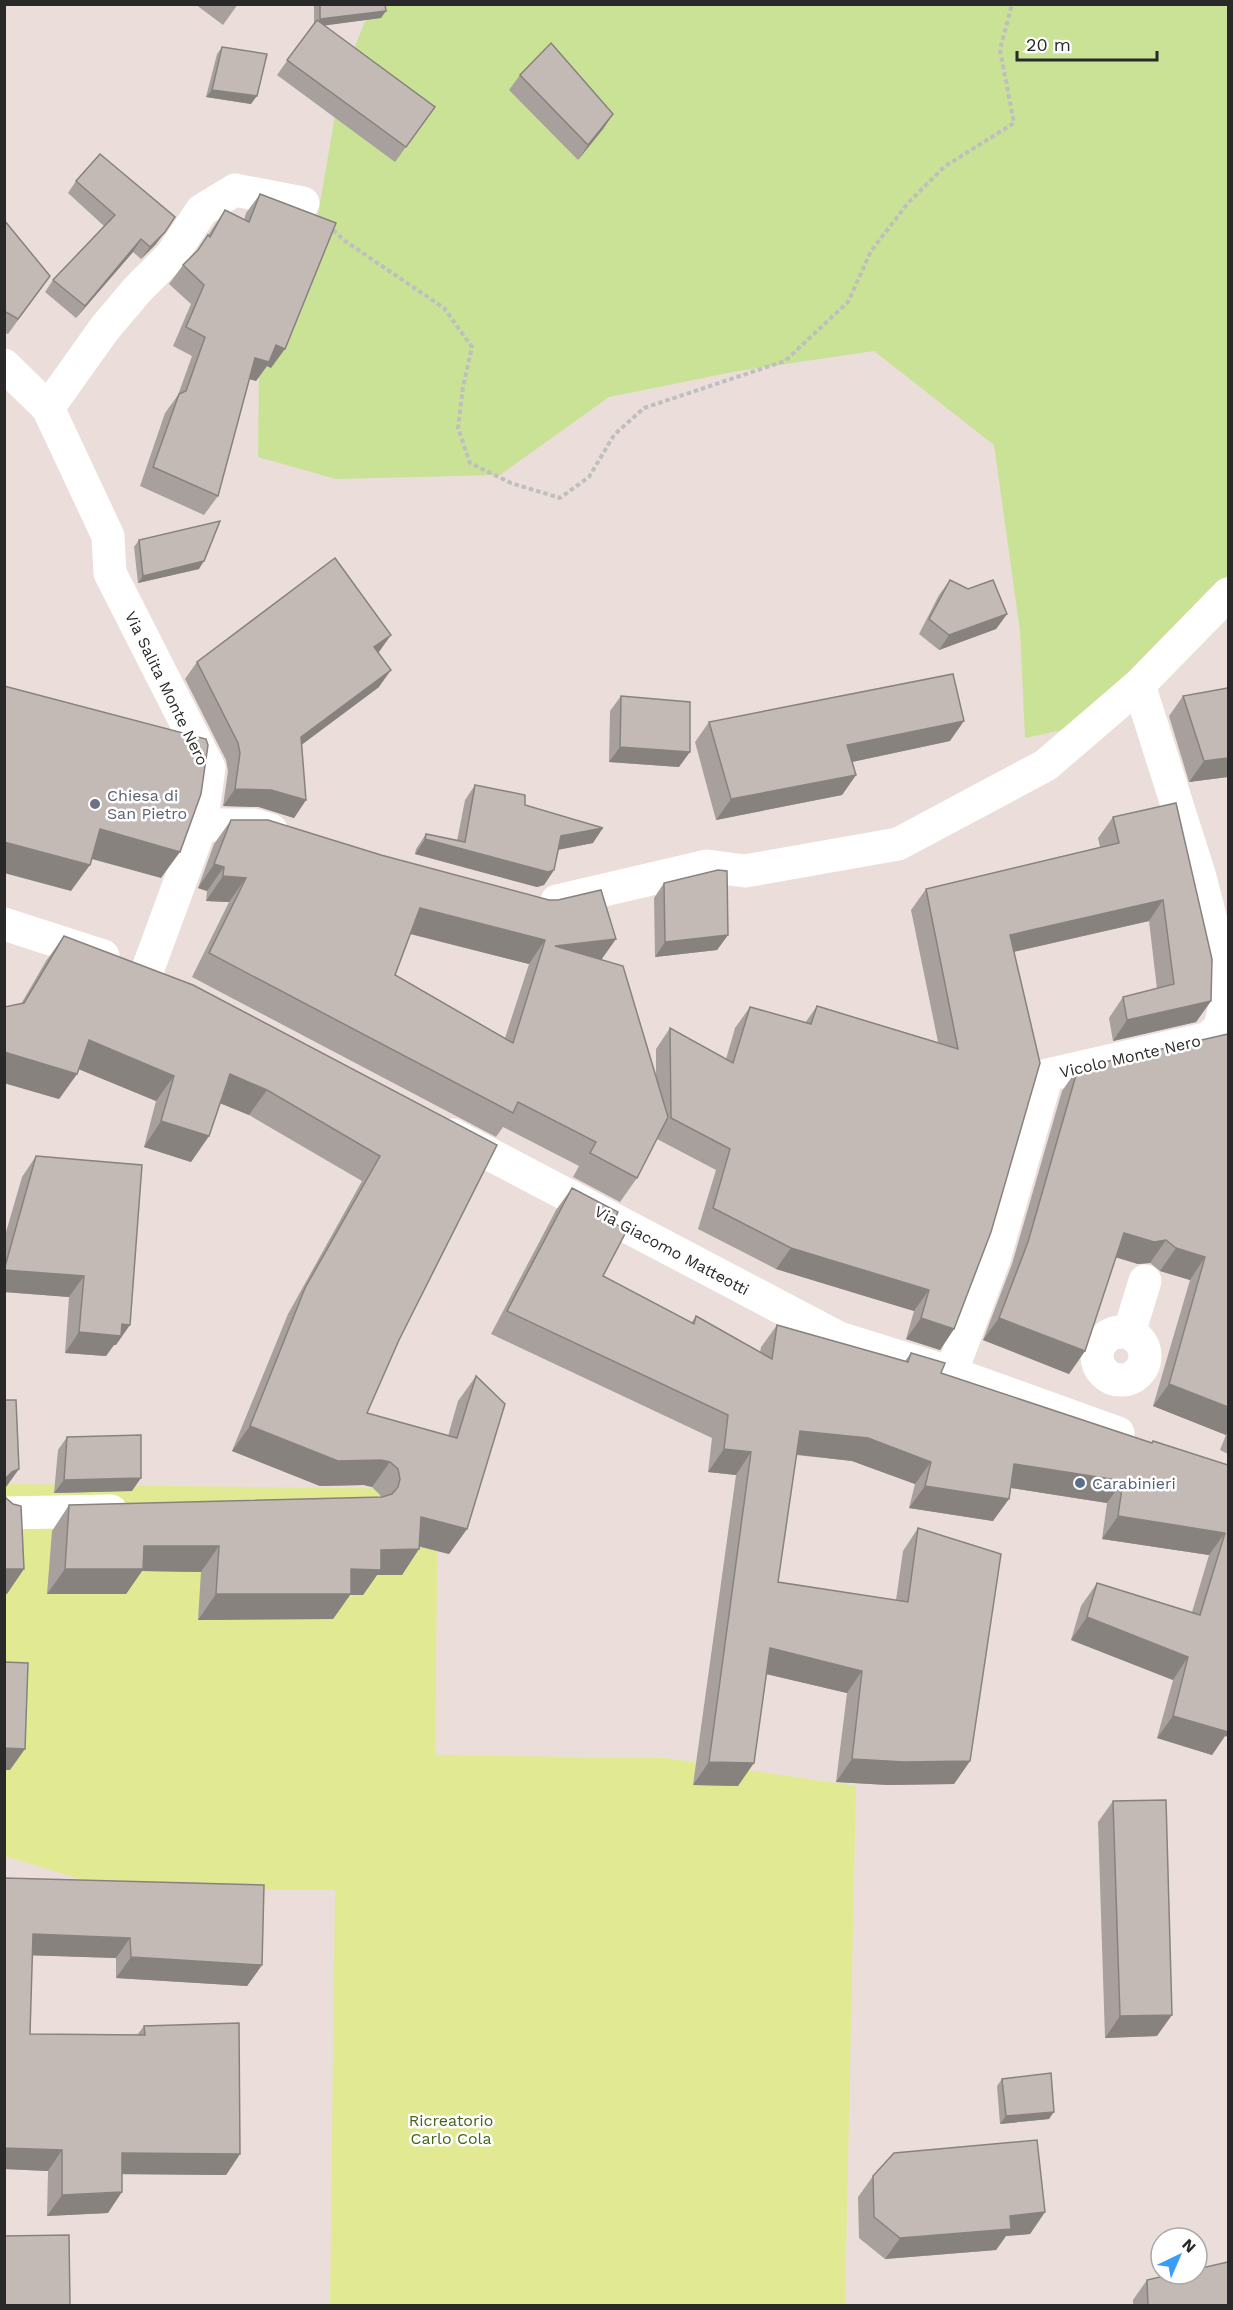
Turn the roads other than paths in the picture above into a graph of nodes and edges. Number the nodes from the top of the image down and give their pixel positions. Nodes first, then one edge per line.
1 (303, 203) road end
2 (4, 365) edge
3 (48, 408) junction
4 (1228, 594) edge
5 (1139, 685) junction
6 (201, 825) junction
7 (296, 838) edge
8 (526, 903) edge
9 (4, 924) edge
10 (430, 1123) edge
11 (1145, 1281) dead end
12 (951, 1373) junction
13 (1096, 1425) junction
14 (1140, 1442) edge
15 (136, 1510) edge
16 (4, 1513) edge

1 - 3 street
2 - 3 street, Via Salita Monte Nero
3 - 6 street, Via Salita Monte Nero
4 - 5 street
5 - 8 street
5 - 12 street, Vicolo Monte Nero
6 - 7 street
6 - 9 street, Via Salita Monte Nero
10 - 12 street, Via Giacomo Matteotti
11 - 13 street
12 - 13 street, Via Giacomo Matteotti
13 - 14 street, Via Giacomo Matteotti
15 - 16 street

